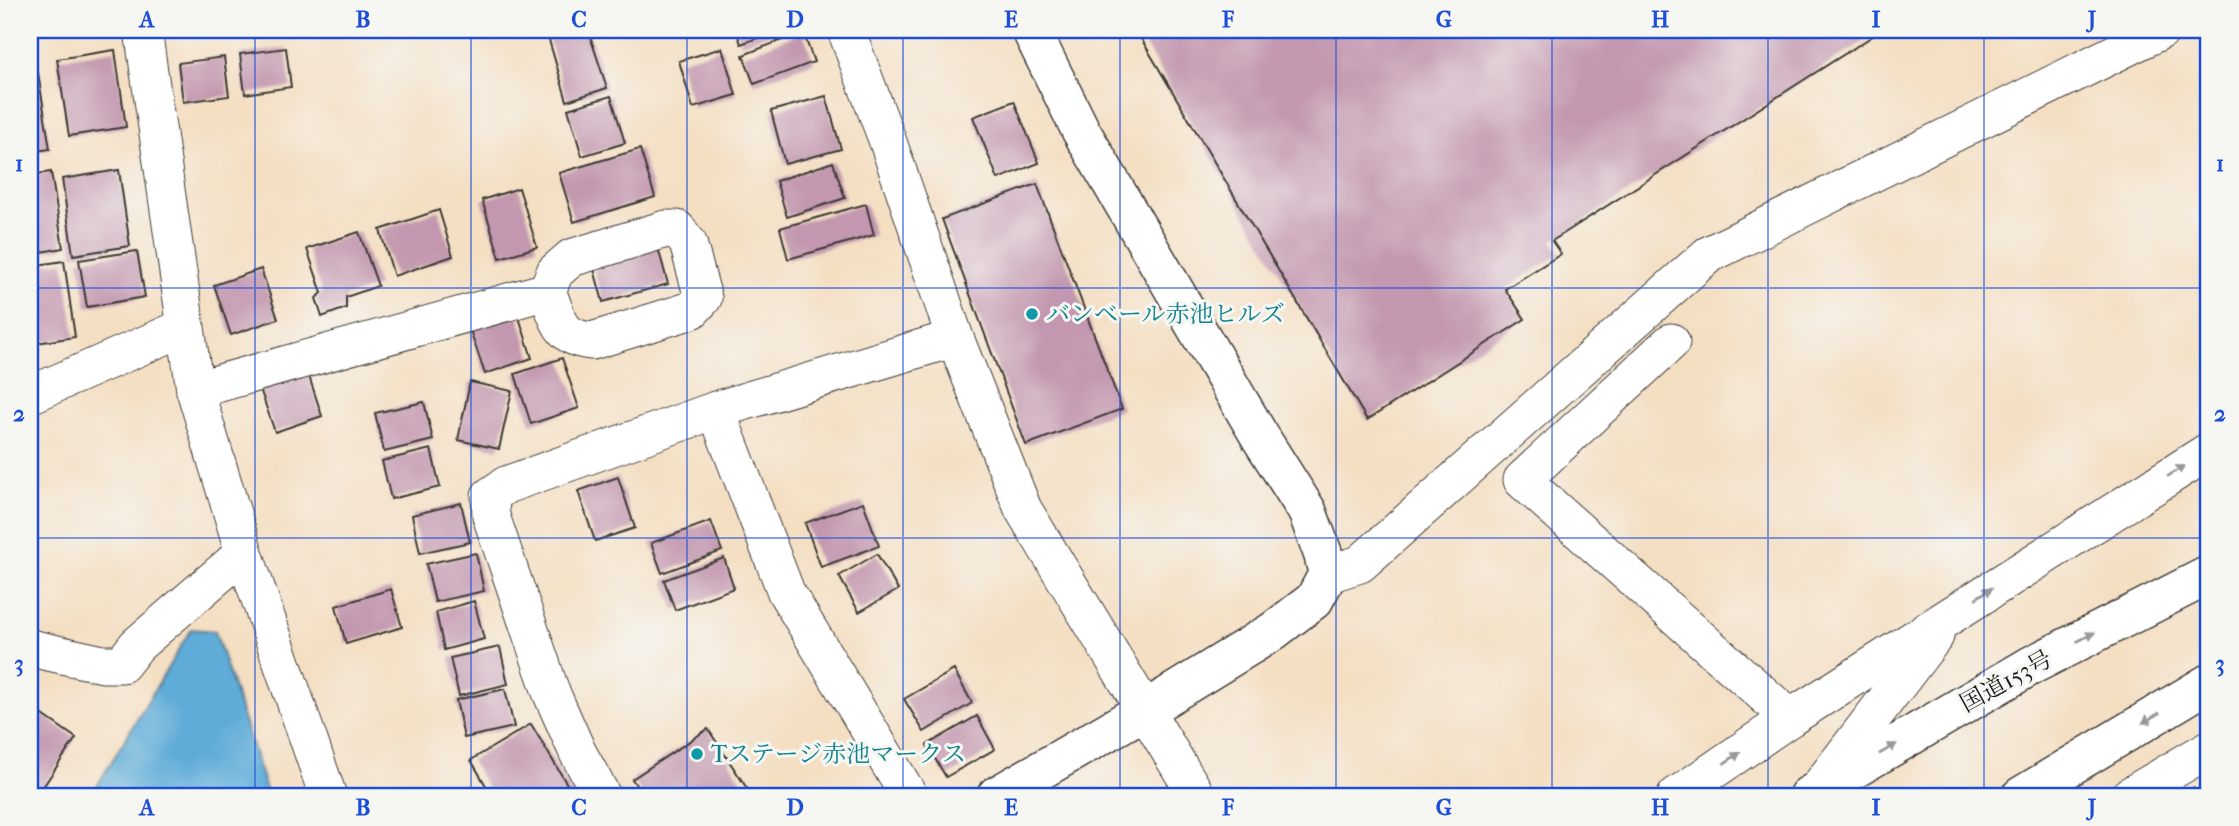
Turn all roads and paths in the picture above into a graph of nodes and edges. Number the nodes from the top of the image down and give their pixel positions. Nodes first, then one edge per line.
1 (143, 30) edge
2 (846, 30) edge
3 (1031, 30) edge
4 (2162, 30) edge
5 (547, 291) dead end
6 (185, 327) junction
7 (955, 338) junction
8 (1671, 342) dead end
9 (195, 390) junction
10 (30, 394) edge
11 (716, 411) junction
12 (2209, 451) edge
13 (244, 553) junction
14 (1328, 575) junction
15 (2209, 575) edge
16 (1952, 613) junction
17 (30, 648) edge
18 (2209, 682) edge
19 (1145, 710) junction
20 (1790, 718) junction
21 (2209, 749) edge
22 (1812, 793) edge
23 (328, 796) edge
24 (602, 796) edge
25 (909, 796) edge
26 (996, 796) edge
27 (1197, 796) edge
28 (1676, 796) edge
29 (2021, 796) edge
30 (2129, 796) edge

1 - 6 street
2 - 7 street
3 - 14 main road
4 - 14 street
5 - 9 street
6 - 9 street
6 - 10 street
7 - 11 street
7 - 19 street
8 - 20 street
9 - 13 street
11 - 24 street
11 - 25 street
16 -> 12 street
13 - 17 street
13 - 23 street
14 - 19 main road
22 -> 15 main road, 国道153号
16 - 20 street
16 - 22 street
18 -> 29 main road
19 - 26 main road
19 - 27 street
28 -> 20 street
21 - 30 street

